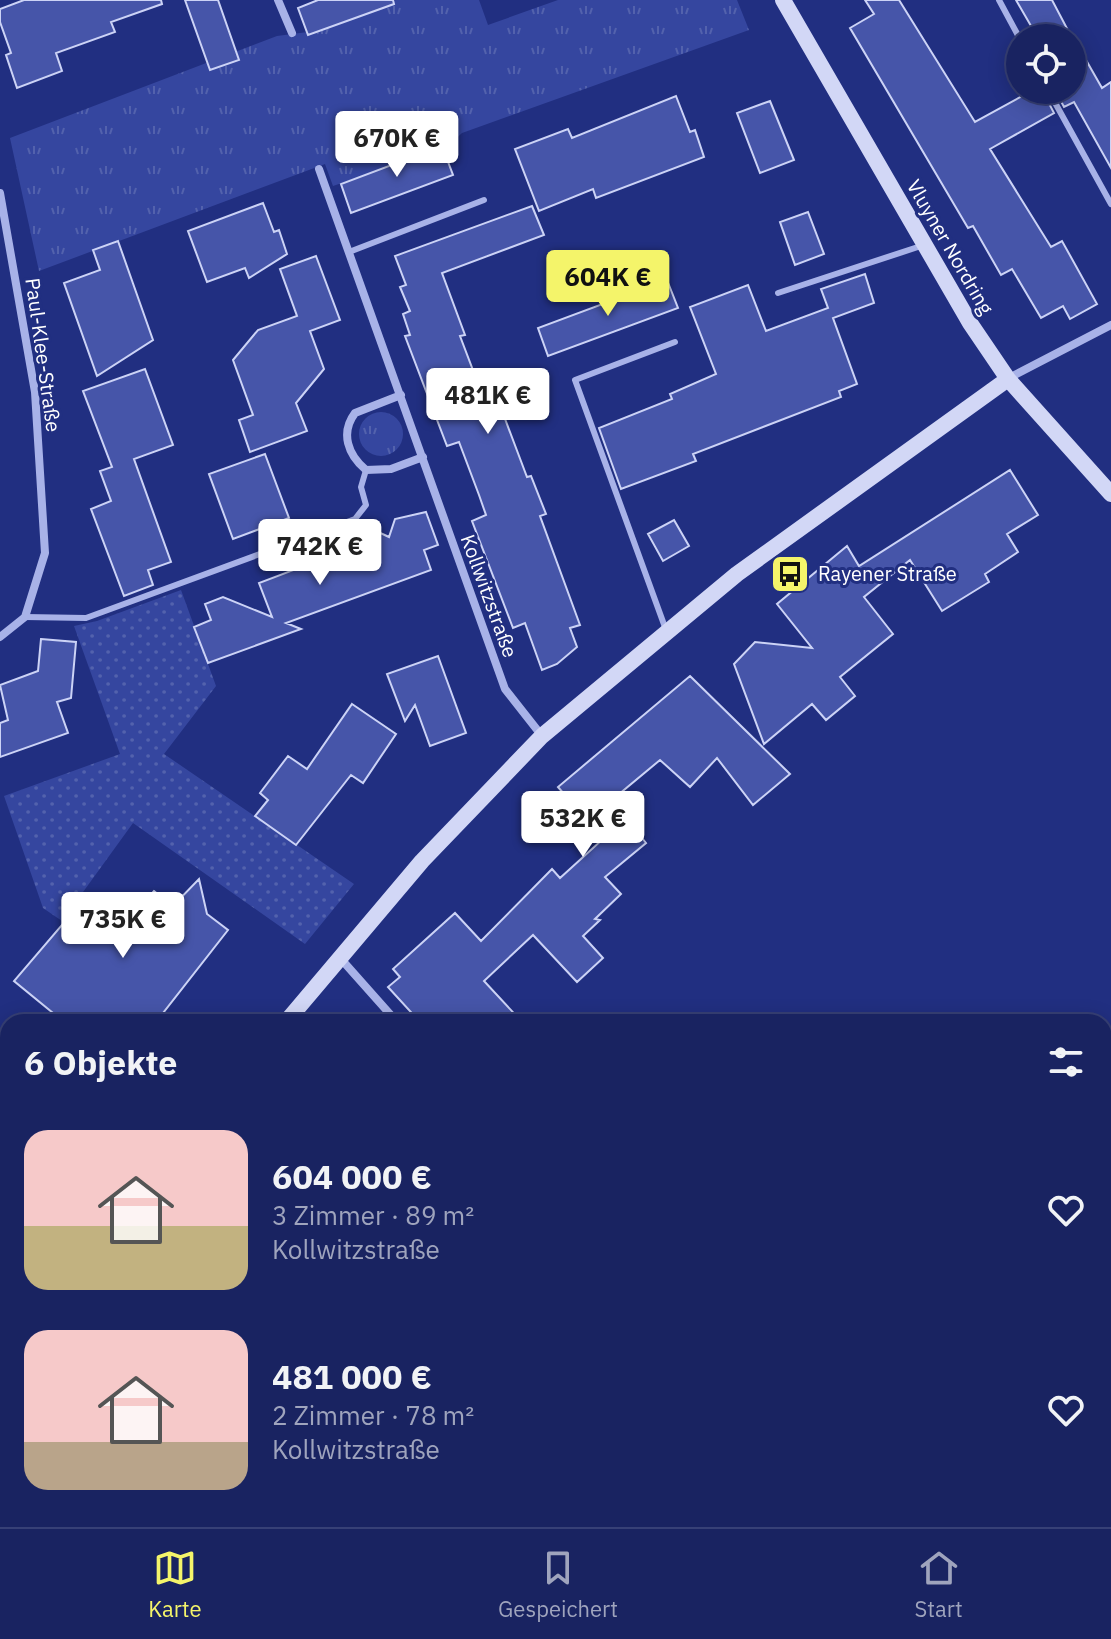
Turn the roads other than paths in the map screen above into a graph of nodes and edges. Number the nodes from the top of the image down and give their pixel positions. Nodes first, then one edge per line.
1 (278, 0) edge
2 (783, 0) edge
3 (999, 0) edge
4 (1012, 24) edge
5 (292, 33) dead end
6 (1056, 104) edge
7 (319, 169) dead end
8 (0, 193) edge
9 (484, 200) dead end
10 (1111, 204) edge
11 (1, 205) edge
12 (924, 245) junction
13 (349, 252) junction
14 (778, 293) dead end
15 (1111, 325) edge
16 (675, 342) dead end
17 (1008, 379) junction
18 (401, 395) junction
19 (423, 457) junction
20 (366, 470) junction
21 (1111, 494) edge
22 (25, 617) junction
23 (666, 630) junction
24 (0, 637) edge
25 (542, 736) junction
26 (340, 958) junction
27 (293, 1014) edge
28 (390, 1014) edge

1 - 5 street
2 - 12 street, Vluyner Nordring
3 - 4 lane
6 - 10 lane
7 - 13 street, Kollwitzstraße
8 - 11 street, Paul-Klee-Straße
9 - 13 lane
11 - 22 street, Paul-Klee-Straße
12 - 14 lane
12 - 17 street, Vluyner Nordring
13 - 18 street, Kollwitzstraße
15 - 17 street
16 - 23 lane
17 - 21 street, Vluyner Nordring
17 - 23 street
18 - 19 street, Kollwitzstraße
18 - 20 street
19 - 20 street
19 - 25 street, Kollwitzstraße
20 - 22 lane
22 - 24 street
23 - 25 street
25 - 26 street
26 - 27 street
26 - 28 street

